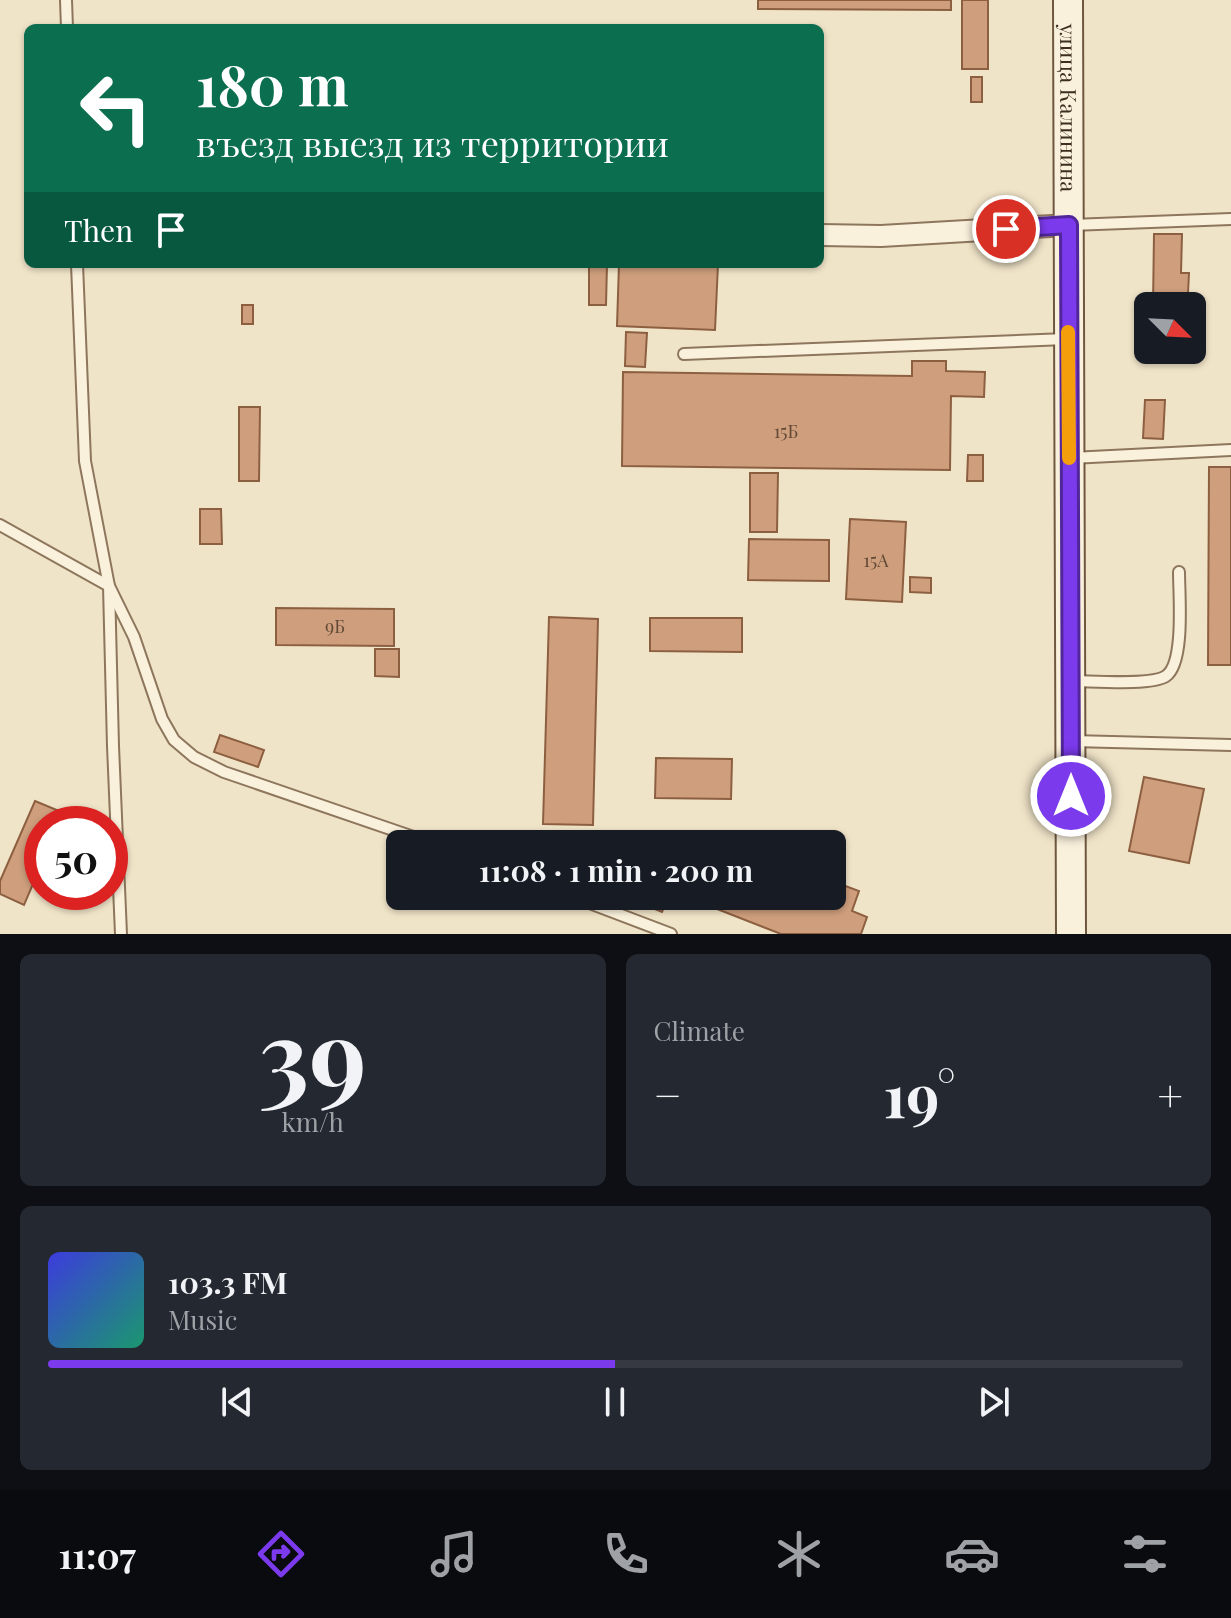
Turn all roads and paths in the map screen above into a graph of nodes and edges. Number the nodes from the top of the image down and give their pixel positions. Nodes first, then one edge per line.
1 (66, 0) edge
2 (1068, 0) edge
3 (67, 24) edge
4 (1231, 219) edge
5 (1069, 225) junction
6 (824, 235) edge
7 (77, 268) edge
8 (1068, 339) junction
9 (684, 354) dead end
10 (1231, 450) edge
11 (1069, 458) junction
12 (0, 525) edge
13 (1179, 572) dead end
14 (109, 586) junction
15 (1070, 681) junction
16 (1070, 741) junction
17 (1231, 745) edge
18 (393, 830) edge
19 (608, 910) edge
20 (121, 934) edge
21 (671, 934) edge
22 (1071, 934) edge

1 - 3 lane
2 - 5 main road, улица Калинина
4 - 5 lane
5 - 6 street
5 - 8 main road, улица Калинина
7 - 14 lane
8 - 9 lane
8 - 11 main road, улица Калинина
10 - 11 lane
11 - 15 main road, улица Калинина
12 - 14 lane
13 - 15 lane
14 - 18 lane
14 - 20 lane
15 - 16 main road, улица Калинина
16 - 17 lane
16 - 22 main road, улица Калинина
19 - 21 lane

